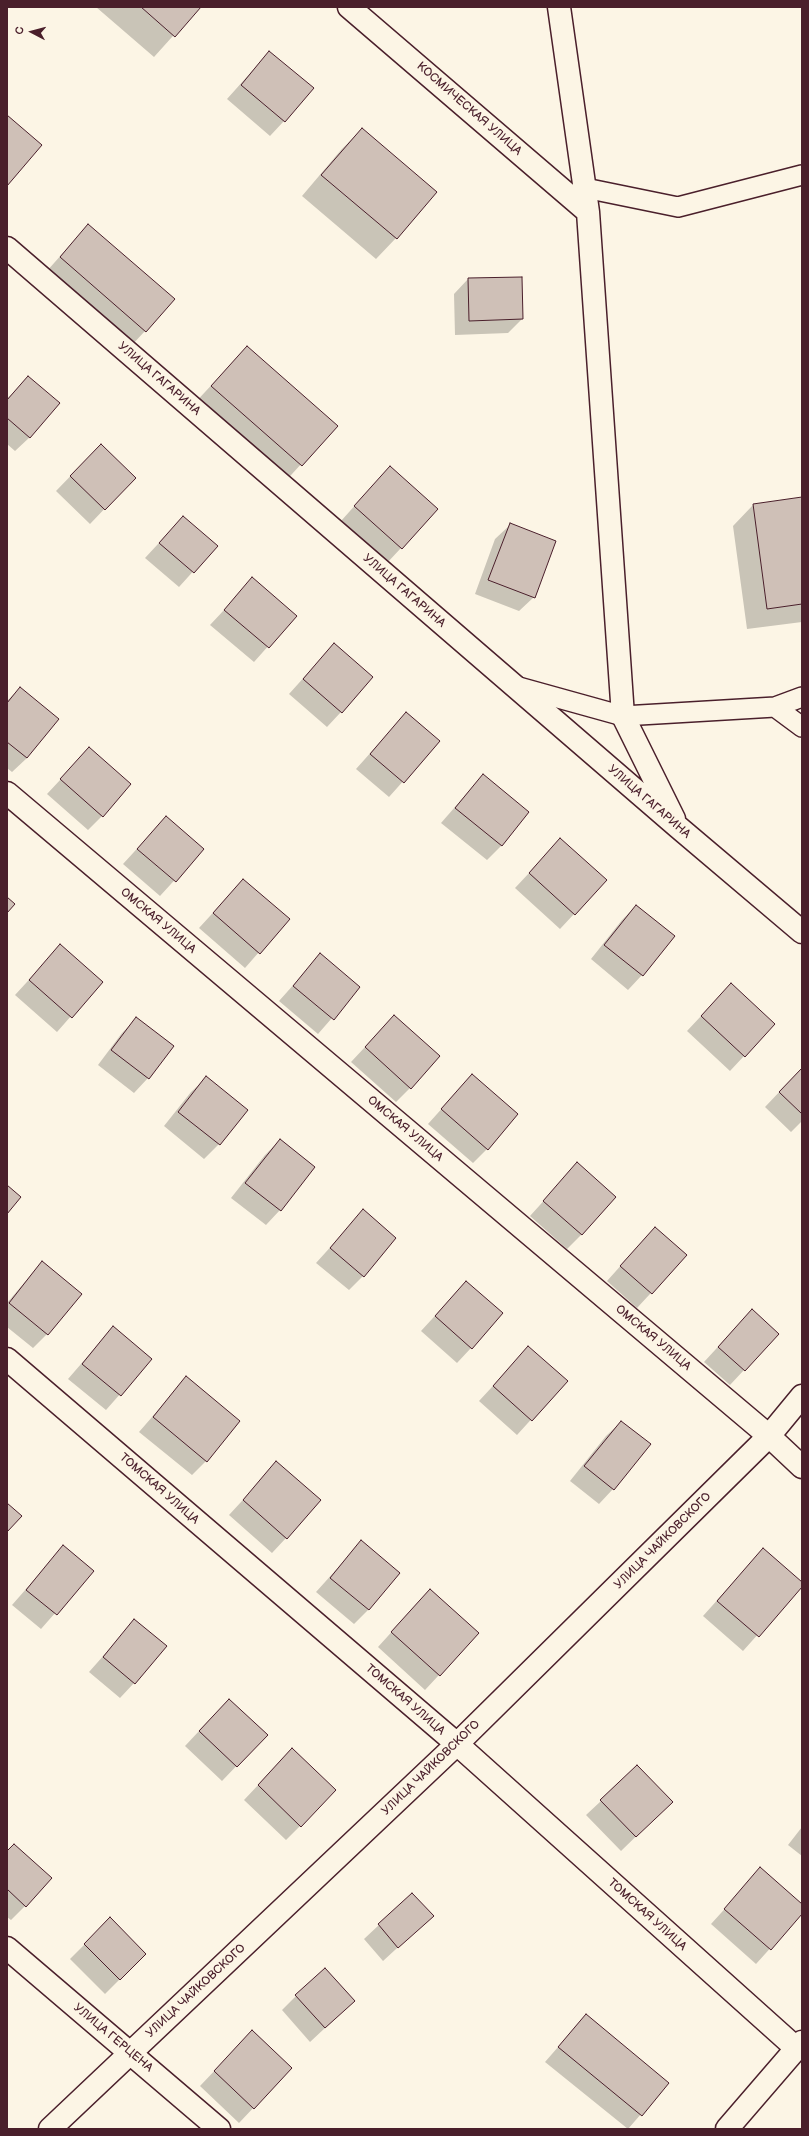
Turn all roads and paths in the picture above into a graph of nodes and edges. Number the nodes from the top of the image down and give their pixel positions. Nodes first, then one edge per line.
1 (349, 7) edge
2 (559, 7) edge
3 (802, 175) edge
4 (584, 188) junction
5 (588, 212) junction
6 (7, 248) edge
7 (514, 686) junction
8 (802, 697) edge
9 (775, 707) junction
10 (623, 716) junction
11 (802, 727) edge
12 (7, 793) edge
13 (678, 827) junction
14 (802, 932) edge
15 (7, 1359) edge
16 (802, 1396) edge
17 (769, 1436) junction
18 (802, 1467) edge
19 (457, 1744) junction
20 (7, 1948) edge
21 (799, 2045) edge
22 (131, 2052) junction
23 (50, 2129) edge
24 (219, 2129) edge
25 (727, 2129) edge

1 - 5 street, КОСМИЧЕСКАЯ УЛИЦА
2 - 4 street
3 - 4 lane
4 - 5 street
5 - 10 street
6 - 7 street, УЛИЦА ГАГАРИНА
7 - 10 lane
7 - 13 street, УЛИЦА ГАГАРИНА
8 - 9 lane
9 - 10 lane
9 - 11 lane
10 - 13 street
12 - 17 street, ОМСКАЯ УЛИЦА
13 - 14 street, УЛИЦА ГАГАРИНА
15 - 19 street, ТОМСКАЯ УЛИЦА
16 - 17 street, УЛИЦА ЧАЙКОВСКОГО
17 - 18 street, ОМСКАЯ УЛИЦА
17 - 19 street, УЛИЦА ЧАЙКОВСКОГО
19 - 21 street, ТОМСКАЯ УЛИЦА
19 - 22 street, УЛИЦА ЧАЙКОВСКОГО
20 - 22 street, УЛИЦА ГЕРЦЕНА
21 - 25 street
22 - 23 street, УЛИЦА ЧАЙКОВСКОГО
22 - 24 street, УЛИЦА ГЕРЦЕНА

